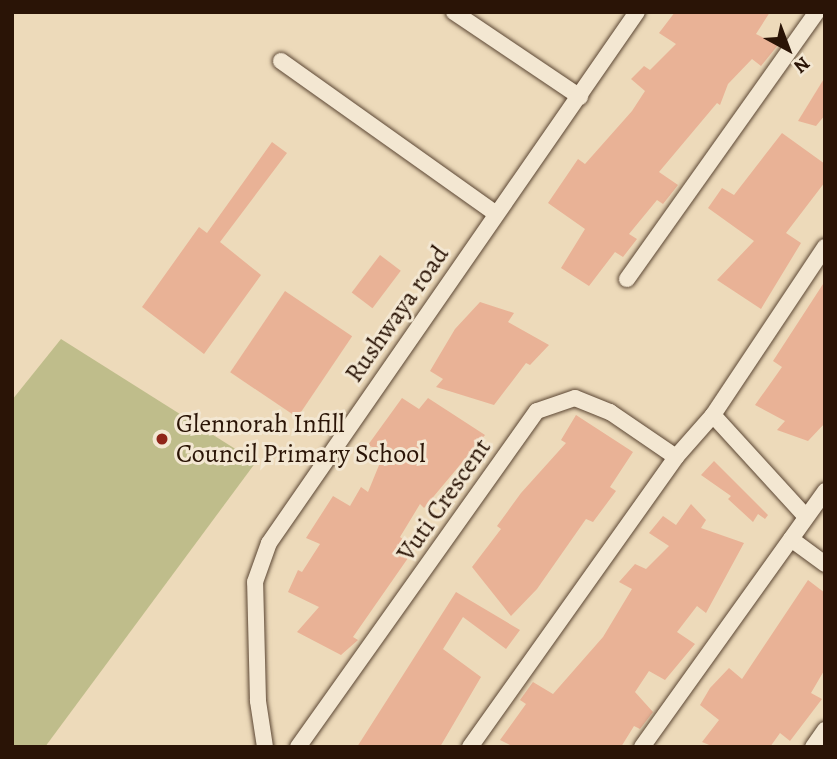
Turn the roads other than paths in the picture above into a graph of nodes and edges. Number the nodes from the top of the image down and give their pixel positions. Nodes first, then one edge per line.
1 (454, 12) edge
2 (637, 12) edge
3 (817, 12) edge
4 (281, 61) dead end
5 (580, 97) junction
6 (496, 214) junction
7 (825, 247) edge
8 (627, 279) dead end
9 (713, 415) junction
10 (676, 457) junction
11 (825, 491) edge
12 (806, 517) junction
13 (791, 539) junction
14 (825, 564) edge
15 (825, 730) edge
16 (265, 747) edge
17 (298, 747) edge
18 (470, 747) edge
19 (642, 747) edge
20 (813, 747) edge

1 - 5 street
2 - 5 street, Rushwaya road
3 - 8 street
4 - 6 street
5 - 6 street, Rushwaya road
6 - 16 street, Rushwaya road
7 - 9 street
9 - 10 street
9 - 12 street
10 - 17 street, Vuti Crescent
10 - 18 street
11 - 12 street
12 - 13 street
13 - 14 street
13 - 19 street
15 - 20 street

